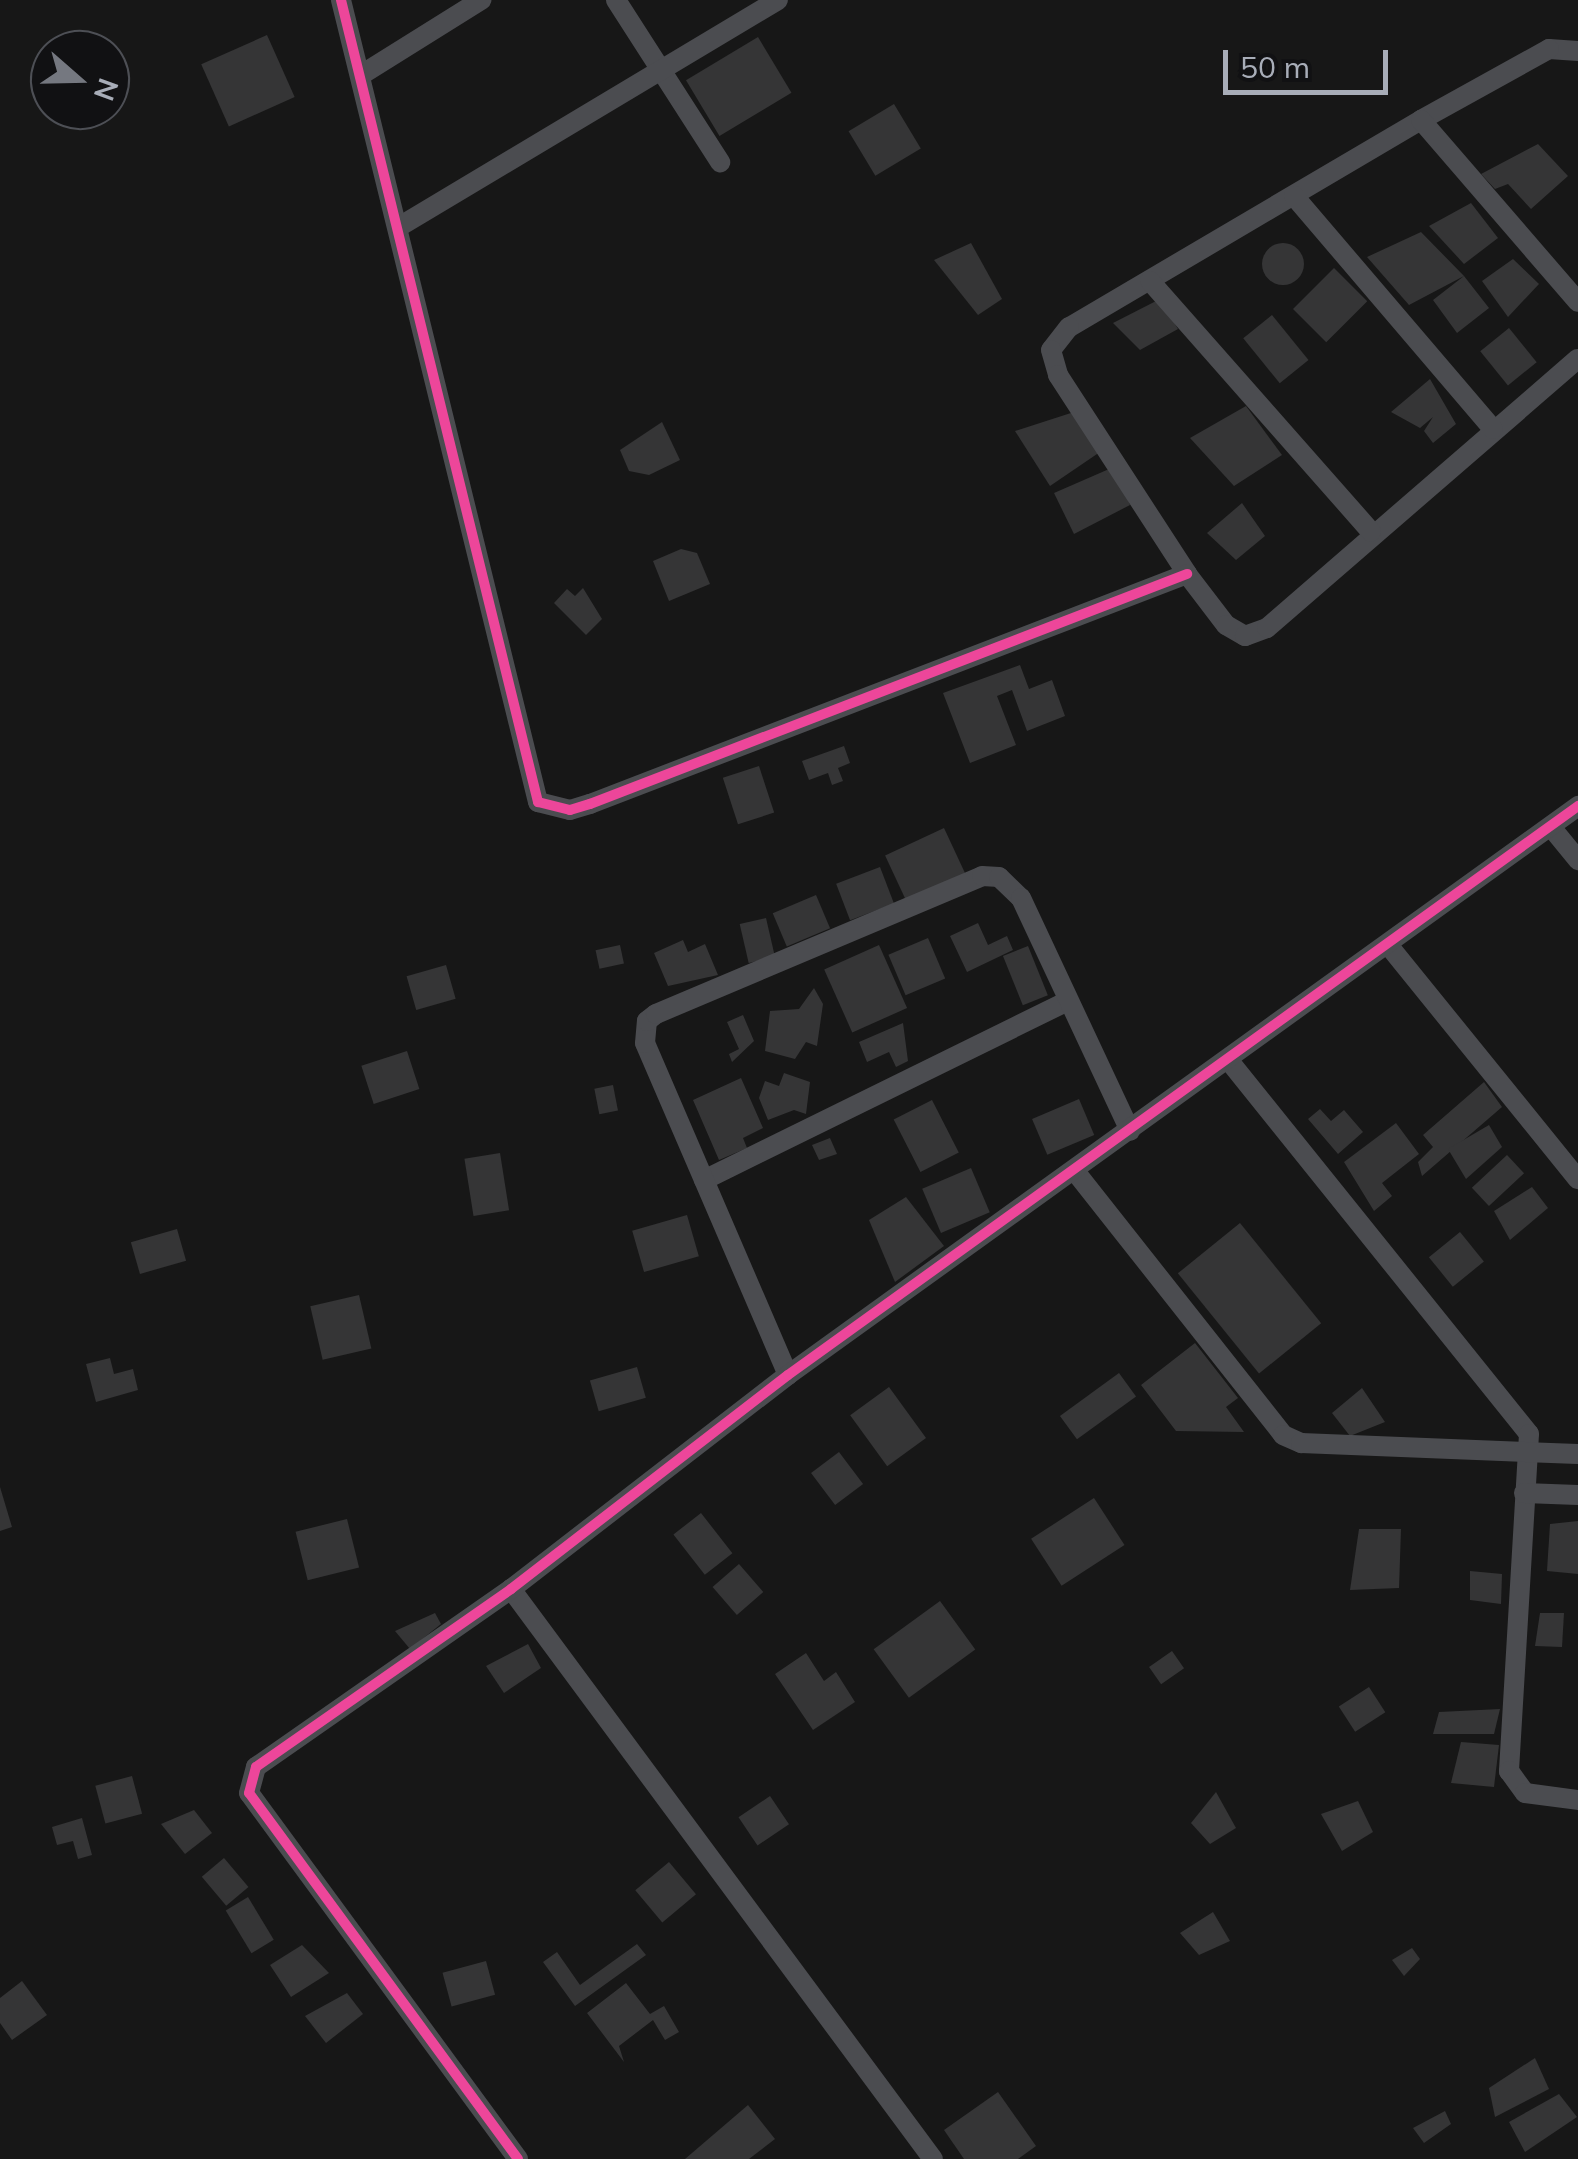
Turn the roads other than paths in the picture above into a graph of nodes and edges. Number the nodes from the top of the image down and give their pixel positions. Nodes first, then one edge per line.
1 (341, 0) edge
2 (481, 0) edge
3 (616, 0) edge
4 (778, 0) edge
5 (1578, 51) edge
6 (658, 72) junction
7 (362, 75) junction
8 (1421, 120) junction
9 (720, 162) dead end
10 (1294, 196) junction
11 (402, 225) junction
12 (1150, 281) junction
13 (1578, 302) edge
14 (1578, 359) edge
15 (1492, 429) junction
16 (1371, 532) junction
17 (1187, 574) junction
18 (1578, 806) edge
19 (1551, 826) junction
20 (1578, 860) edge
21 (1388, 946) junction
22 (1068, 1001) junction
23 (1230, 1062) junction
24 (1130, 1131) junction
25 (1074, 1170) junction
26 (1578, 1179) edge
27 (704, 1180) junction
28 (788, 1375) junction
29 (1530, 1452) junction
30 (1578, 1454) edge
31 (1524, 1493) junction
32 (1578, 1495) edge
33 (512, 1589) junction
34 (1578, 1800) edge
35 (518, 2159) edge
36 (933, 2159) edge

1 - 7 street
2 - 7 street
3 - 6 street
4 - 6 street
5 - 8 street
6 - 9 street
6 - 11 street
7 - 11 street
8 - 10 street
8 - 13 street
10 - 12 street
10 - 15 street
11 - 17 street
12 - 16 street
12 - 17 street
14 - 15 street
15 - 16 street
16 - 17 street
18 - 19 street
19 - 20 street
19 - 21 street
21 - 23 street
21 - 26 street
22 - 24 street
22 - 27 street
22 - 27 street
23 - 24 street
23 - 29 street
24 - 25 street
25 - 28 street
25 - 29 street
27 - 28 street
28 - 33 street
29 - 30 street
29 - 31 street
31 - 32 street
31 - 34 street
33 - 35 street
33 - 36 street

